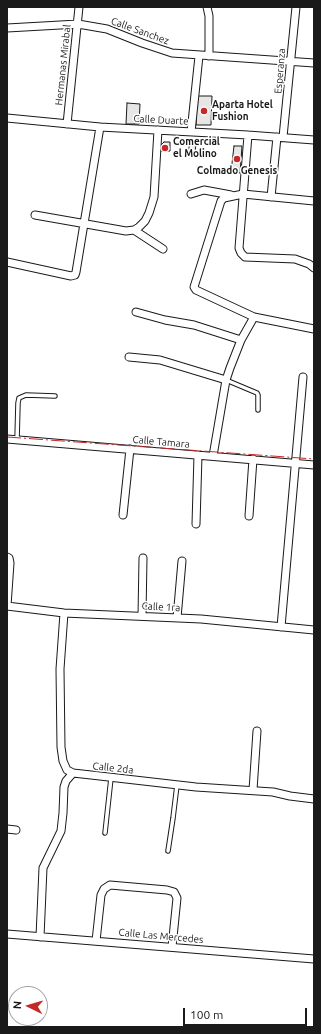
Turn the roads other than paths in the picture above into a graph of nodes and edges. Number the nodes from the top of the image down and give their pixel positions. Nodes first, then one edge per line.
1 (79, 7) edge
2 (207, 7) edge
3 (296, 7) edge
4 (78, 24) junction
5 (7, 28) edge
6 (199, 56) junction
7 (209, 56) junction
8 (291, 62) junction
9 (314, 63) edge
10 (7, 118) edge
11 (67, 124) junction
12 (100, 127) junction
13 (158, 130) junction
14 (191, 132) junction
15 (248, 135) junction
16 (280, 137) junction
17 (314, 140) edge
18 (191, 194) dead end
19 (243, 194) junction
20 (233, 196) junction
21 (271, 197) junction
22 (314, 201) edge
23 (35, 216) dead end
24 (84, 224) junction
25 (134, 230) junction
26 (163, 249) dead end
27 (7, 262) edge
28 (314, 268) edge
29 (136, 312) dead end
30 (254, 317) junction
31 (314, 329) edge
32 (242, 340) junction
33 (130, 357) dead end
34 (303, 377) dead end
35 (226, 380) junction
36 (55, 396) dead end
37 (258, 410) dead end
38 (7, 439) edge
39 (16, 440) junction
40 (130, 449) junction
41 (198, 455) junction
42 (214, 456) junction
43 (253, 459) junction
44 (295, 463) junction
45 (314, 465) edge
46 (123, 515) dead end
47 (248, 516) dead end
48 (196, 524) dead end
49 (7, 557) edge
50 (144, 558) dead end
51 (182, 560) dead end
52 (7, 606) edge
53 (64, 613) junction
54 (142, 616) junction
55 (177, 618) junction
56 (281, 627) junction
57 (314, 630) edge
58 (257, 731) dead end
59 (73, 773) junction
60 (111, 778) junction
61 (177, 784) junction
62 (252, 790) junction
63 (314, 799) edge
64 (7, 829) edge
65 (16, 830) dead end
66 (105, 833) dead end
67 (168, 851) dead end
68 (7, 934) edge
69 (40, 937) junction
70 (96, 941) junction
71 (172, 948) junction
72 (314, 959) edge

1 - 4 street, Hermanas Mirabal
2 - 7 street
3 - 8 street, Esperanza
4 - 5 street, Calle Sanchez
4 - 6 street, Calle Sanchez
4 - 11 street, Hermanas Mirabal
6 - 7 street, Calle Sanchez
6 - 14 street
7 - 8 street, Calle Sanchez
8 - 9 street, Calle Sanchez
8 - 16 street, Esperanza
10 - 11 street, Calle Duarte
11 - 12 street, Calle Duarte
12 - 13 street, Calle Duarte
12 - 24 street
13 - 14 street, Calle Duarte
13 - 25 street
14 - 15 street, Calle Duarte
15 - 16 street, Calle Duarte
15 - 19 street
16 - 17 street, Calle Duarte
16 - 21 street, Esperanza
18 - 20 street
19 - 20 street
19 - 21 street
19 - 28 street
20 - 30 street
21 - 22 street
23 - 24 street
24 - 25 street
24 - 27 street
25 - 26 street
29 - 32 street
30 - 31 street
30 - 32 street
32 - 35 street
33 - 35 street
34 - 44 street
35 - 37 lane
35 - 42 street
36 - 39 lane
38 - 39 street, Calle Tamara
39 - 40 street, Calle Tamara
40 - 41 street, Calle Tamara
40 - 46 street
41 - 42 street, Calle Tamara
41 - 48 street
42 - 43 street, Calle Tamara
43 - 44 street, Calle Tamara
43 - 47 street
44 - 45 street, Calle Tamara
44 - 56 street
49 - 52 street
50 - 54 street
51 - 55 street
52 - 53 street, Calle 1ra
53 - 54 street, Calle 1ra
53 - 59 street
54 - 55 street, Calle 1ra
55 - 56 street, Calle 1ra
56 - 57 street, Calle 1ra
58 - 62 street
59 - 60 street, Calle 2da
59 - 69 street
60 - 61 street, Calle 2da
60 - 66 lane
61 - 62 street, Calle 2da
61 - 67 lane
62 - 63 street, Calle 2da
64 - 65 street
68 - 69 street, Calle Las Mercedes
69 - 70 street, Calle Las Mercedes
70 - 71 street, Calle Las Mercedes
70 - 71 street
71 - 72 street, Calle Las Mercedes

